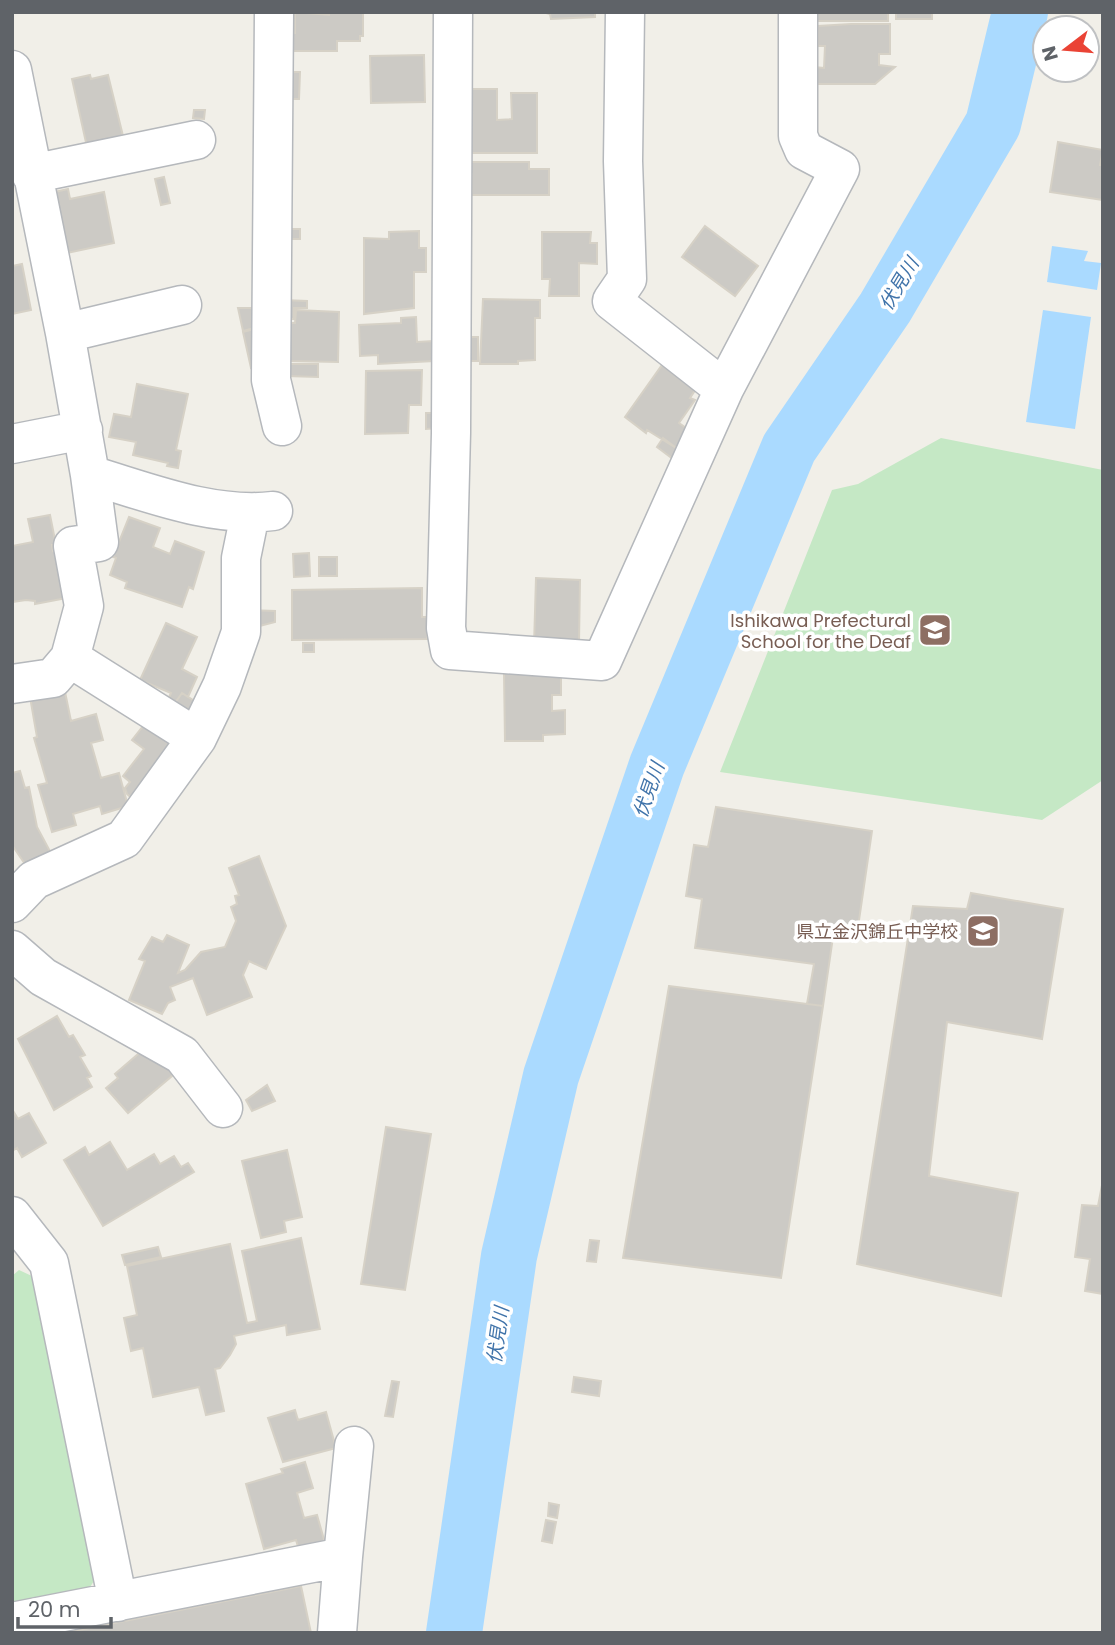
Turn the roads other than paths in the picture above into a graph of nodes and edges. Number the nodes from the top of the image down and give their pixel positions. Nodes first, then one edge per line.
1 (274, 12) edge
2 (453, 12) edge
3 (625, 12) edge
4 (799, 12) edge
5 (12, 70) edge
6 (196, 140) dead end
7 (31, 174) junction
8 (182, 305) dead end
9 (65, 333) junction
10 (724, 389) junction
11 (282, 426) dead end
12 (83, 430) junction
13 (12, 444) edge
14 (90, 475) junction
15 (70, 658) junction
16 (12, 684) edge
17 (197, 738) junction
18 (12, 903) edge
19 (12, 950) edge
20 (223, 1108) dead end
21 (17, 1235) edge
22 (354, 1446) dead end
23 (344, 1557) junction
24 (118, 1602) junction
25 (12, 1622) edge
26 (337, 1633) edge

1 - 11 street
2 - 10 street
3 - 10 street
4 - 10 street
5 - 7 street
6 - 7 street
7 - 9 street
8 - 9 street
9 - 12 street
12 - 13 street
12 - 14 street
14 - 15 street
14 - 17 street
15 - 16 street
15 - 17 street
17 - 18 street
19 - 20 street
21 - 24 street
22 - 23 street
23 - 24 street
23 - 26 street
24 - 25 street

